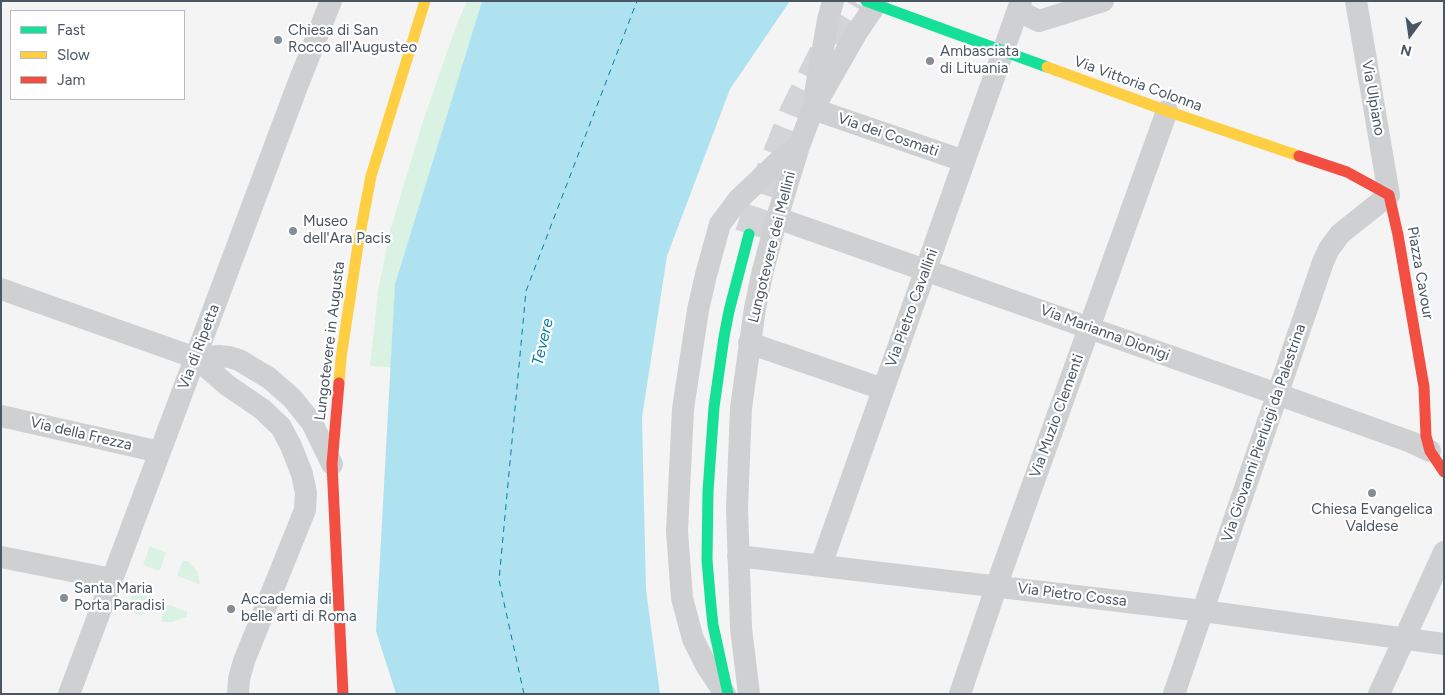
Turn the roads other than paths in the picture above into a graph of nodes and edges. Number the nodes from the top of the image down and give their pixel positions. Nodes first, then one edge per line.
1 (331, 1) edge
2 (425, 1) edge
3 (833, 1) edge
4 (1103, 1) edge
5 (1356, 1) edge
6 (873, 2) edge
7 (1019, 6) edge
8 (1004, 51) junction
9 (813, 109) junction
10 (1167, 111) junction
11 (799, 146) junction
12 (964, 161) junction
13 (1389, 194) junction
14 (778, 218) junction
15 (749, 234) tunnel mouth
16 (925, 270) junction
17 (1, 289) edge
18 (1089, 327) junction
19 (749, 343) junction
20 (196, 358) junction
21 (1424, 387) junction
22 (883, 389) junction
23 (1277, 394) junction
24 (1, 416) edge
25 (1436, 425) dead end
26 (1430, 451) junction
27 (160, 452) junction
28 (332, 464) junction
29 (1444, 472) edge
30 (1444, 552) edge
31 (738, 556) junction
32 (1, 558) edge
33 (820, 565) junction
34 (112, 578) junction
35 (996, 587) junction
36 (1204, 611) junction
37 (1405, 638) junction
38 (1444, 644) edge
39 (69, 694) edge
40 (238, 694) edge
41 (343, 694) edge
42 (726, 694) edge
43 (749, 694) edge
44 (960, 694) edge
45 (1174, 694) edge
46 (1379, 694) edge

1 - 20 street, Via di Ripetta
2 - 28 main road, Lungotevere in Augusta
3 - 9 street
4 - 7 street
5 - 13 street, Via Ulpiano
6 - 8 main road, Via Vittoria Colonna
6 - 9 street, Lungotevere dei Mellini
7 - 8 street, Via Pietro Cavallini
8 - 10 main road, Via Vittoria Colonna
8 - 12 street, Via Pietro Cavallini
9 - 11 street, Lungotevere dei Mellini
9 - 12 street, Via dei Cosmati
10 - 13 main road, Via Vittoria Colonna
10 - 18 street, Via Muzio Clementi
11 - 14 street, Lungotevere dei Mellini
11 - 42 street
12 - 16 street, Via Pietro Cavallini
13 - 21 main road, Piazza Cavour
13 - 23 street, Via Giovanni Pierluigi da Palestrina
14 - 16 street, Via Marianna Dionigi
14 - 19 street, Lungotevere dei Mellini
15 - 42 main road, Lungotevere dei Mellini
16 - 18 street, Via Marianna Dionigi
16 - 22 street, Via Pietro Cavallini
17 - 20 street
18 - 23 street, Via Marianna Dionigi
18 - 35 street, Via Muzio Clementi
19 - 22 street
19 - 31 street, Lungotevere dei Mellini
20 - 27 street, Via di Ripetta
20 - 28 street
20 - 40 street
21 - 25 main road, Piazza Cavour
21 - 26 main road, Piazza Cavour
22 - 33 street, Via Pietro Cavallini
23 - 26 street, Via Marianna Dionigi
23 - 36 street, Via Giovanni Pierluigi da Palestrina
24 - 27 street, Via della Frezza
26 - 29 main road, Piazza Cavour
27 - 34 street, Via di Ripetta
28 - 41 main road, Lungotevere in Augusta
30 - 37 street
31 - 33 street, Via Pietro Cossa
31 - 43 street, Lungotevere dei Mellini
32 - 34 street
33 - 35 street, Via Pietro Cossa
34 - 39 street, Via di Ripetta
35 - 36 street, Via Pietro Cossa
35 - 44 street, Via Muzio Clementi
36 - 37 street, Via Pietro Cossa
36 - 45 street, Via Giovanni Pierluigi da Palestrina
37 - 38 street, Via Pietro Cossa
37 - 46 street

